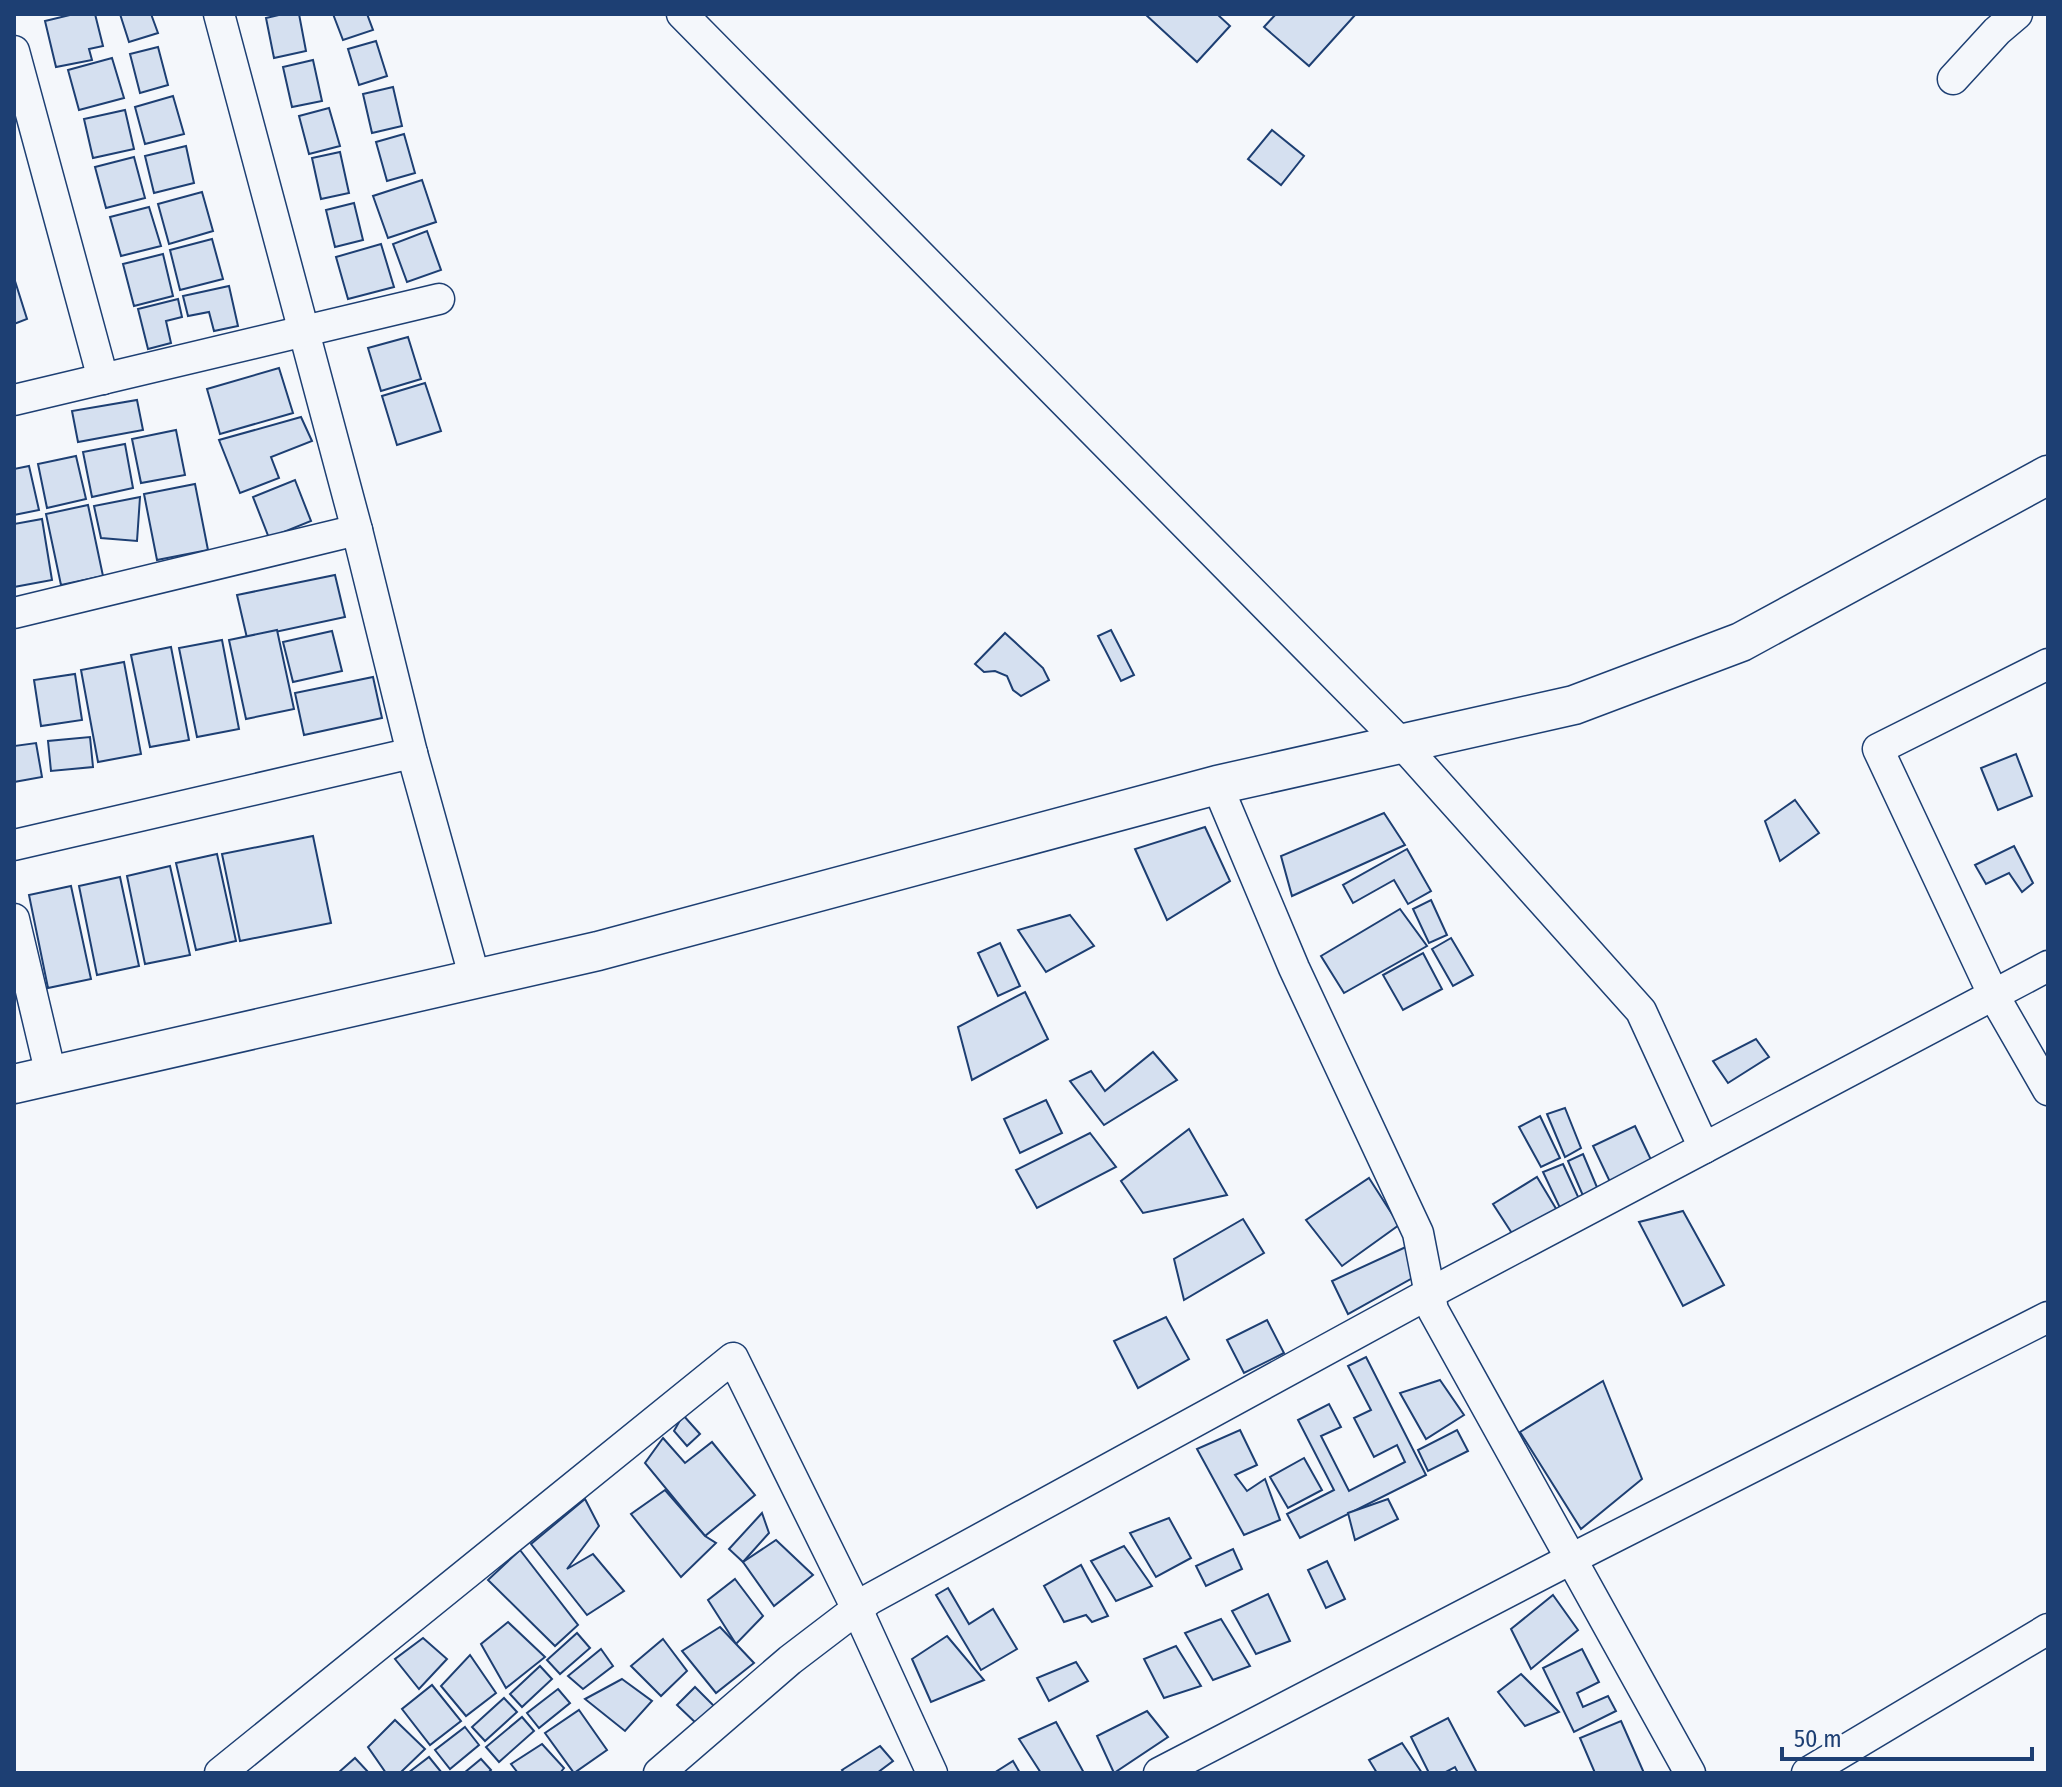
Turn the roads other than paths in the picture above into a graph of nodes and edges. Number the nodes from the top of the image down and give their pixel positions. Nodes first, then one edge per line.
1 (219, 14) edge
2 (682, 14) edge
3 (2017, 14) edge
4 (14, 51) edge
5 (1953, 79) dead end
6 (439, 299) dead end
7 (304, 331) junction
8 (103, 379) junction
9 (14, 400) edge
10 (2048, 475) edge
11 (357, 530) junction
12 (14, 613) edge
13 (2048, 664) edge
14 (1403, 745) junction
15 (412, 753) junction
16 (1217, 785) junction
17 (14, 845) edge
18 (14, 919) edge
19 (2048, 966) edge
20 (475, 979) junction
21 (1994, 996) junction
22 (51, 1075) junction
23 (14, 1084) edge
24 (2048, 1090) edge
25 (1704, 1148) junction
26 (1430, 1293) junction
27 (2048, 1317) edge
28 (1571, 1559) junction
29 (857, 1609) junction
30 (2048, 1629) edge
31 (220, 1773) edge
32 (659, 1773) edge
33 (932, 1773) edge
34 (1159, 1773) edge
35 (1690, 1773) edge
36 (1807, 1773) edge

1 - 7 street
2 - 14 street
3 - 5 street
4 - 8 street
6 - 7 street
7 - 8 street
7 - 11 street
8 - 9 street
10 - 14 street
11 - 12 street
11 - 15 street
13 - 21 street
14 - 16 street
14 - 25 street
15 - 17 street
15 - 20 street
16 - 20 street
16 - 26 street
18 - 22 street
19 - 21 street
20 - 22 street
21 - 24 street
21 - 25 street
22 - 23 street
25 - 26 street
26 - 28 street
26 - 29 street
27 - 28 street
28 - 34 street
28 - 35 street
29 - 31 street
29 - 32 street
29 - 33 street
30 - 36 street

